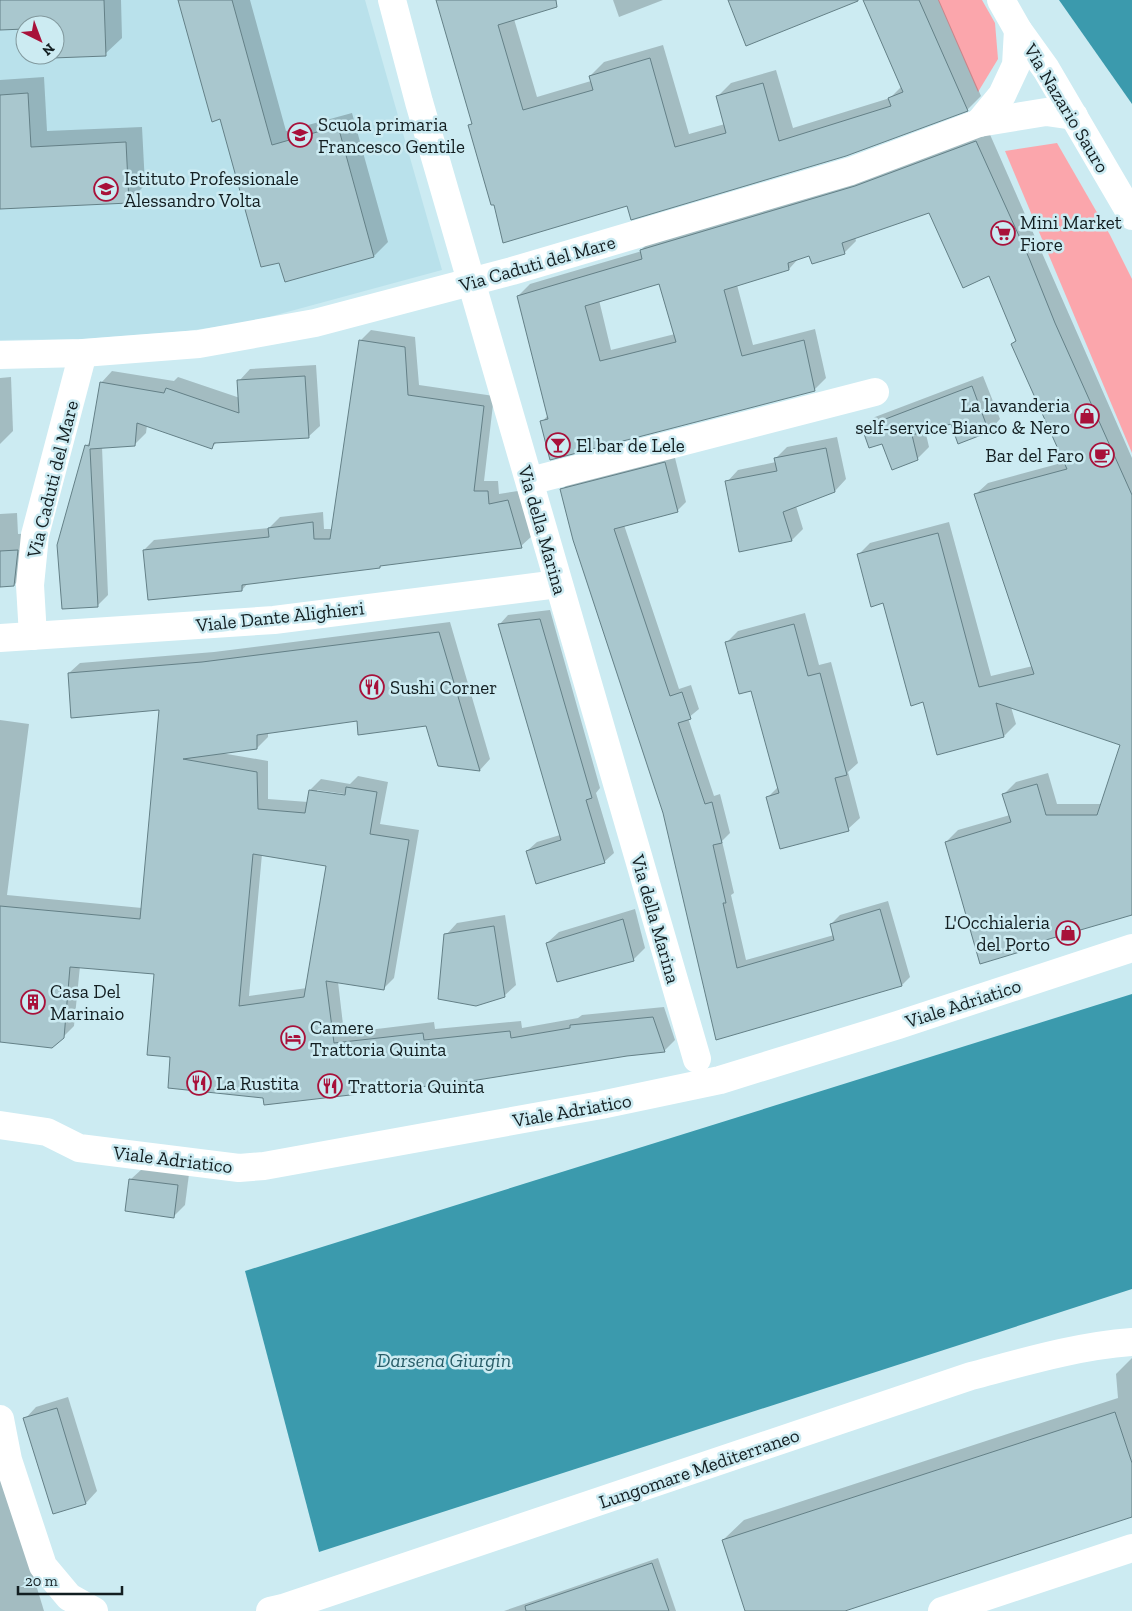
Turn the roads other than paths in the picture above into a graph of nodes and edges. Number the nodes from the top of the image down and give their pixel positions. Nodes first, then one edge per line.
1 (392, 0) edge
2 (1001, 0) edge
3 (1018, 30) junction
4 (1074, 116) junction
5 (979, 123) junction
6 (1132, 216) edge
7 (472, 282) junction
8 (84, 353) junction
9 (0, 354) edge
10 (875, 392) dead end
11 (530, 482) junction
12 (558, 584) junction
13 (34, 636) junction
14 (0, 638) edge
15 (1132, 948) edge
16 (697, 1059) dead end
17 (0, 1125) edge
18 (1132, 1342) edge
19 (0, 1419) edge
20 (1132, 1548) edge
21 (94, 1611) edge
22 (270, 1611) edge
23 (942, 1611) edge

1 - 7 street, Via della Marina
2 - 3 street, Via Nazario Sauro
3 - 4 street, Via Nazario Sauro
3 - 5 street, Via Caduti del Mare
4 - 5 street, Via Caduti del Mare
4 - 6 street, Via Nazario Sauro
5 - 7 street, Via Caduti del Mare
7 - 8 street, Via Caduti del Mare
7 - 11 street, Via della Marina
8 - 9 street, Via Caduti del Mare
8 - 13 street, Via Caduti del Mare
10 - 11 street
11 - 12 street, Via della Marina
12 - 13 street, Viale Dante Alighieri
12 - 16 street, Via della Marina
13 - 14 street, Viale Dante Alighieri
15 - 17 street, Viale Adriatico
18 - 22 street, Lungomare Mediterraneo
19 - 21 street
20 - 23 street

